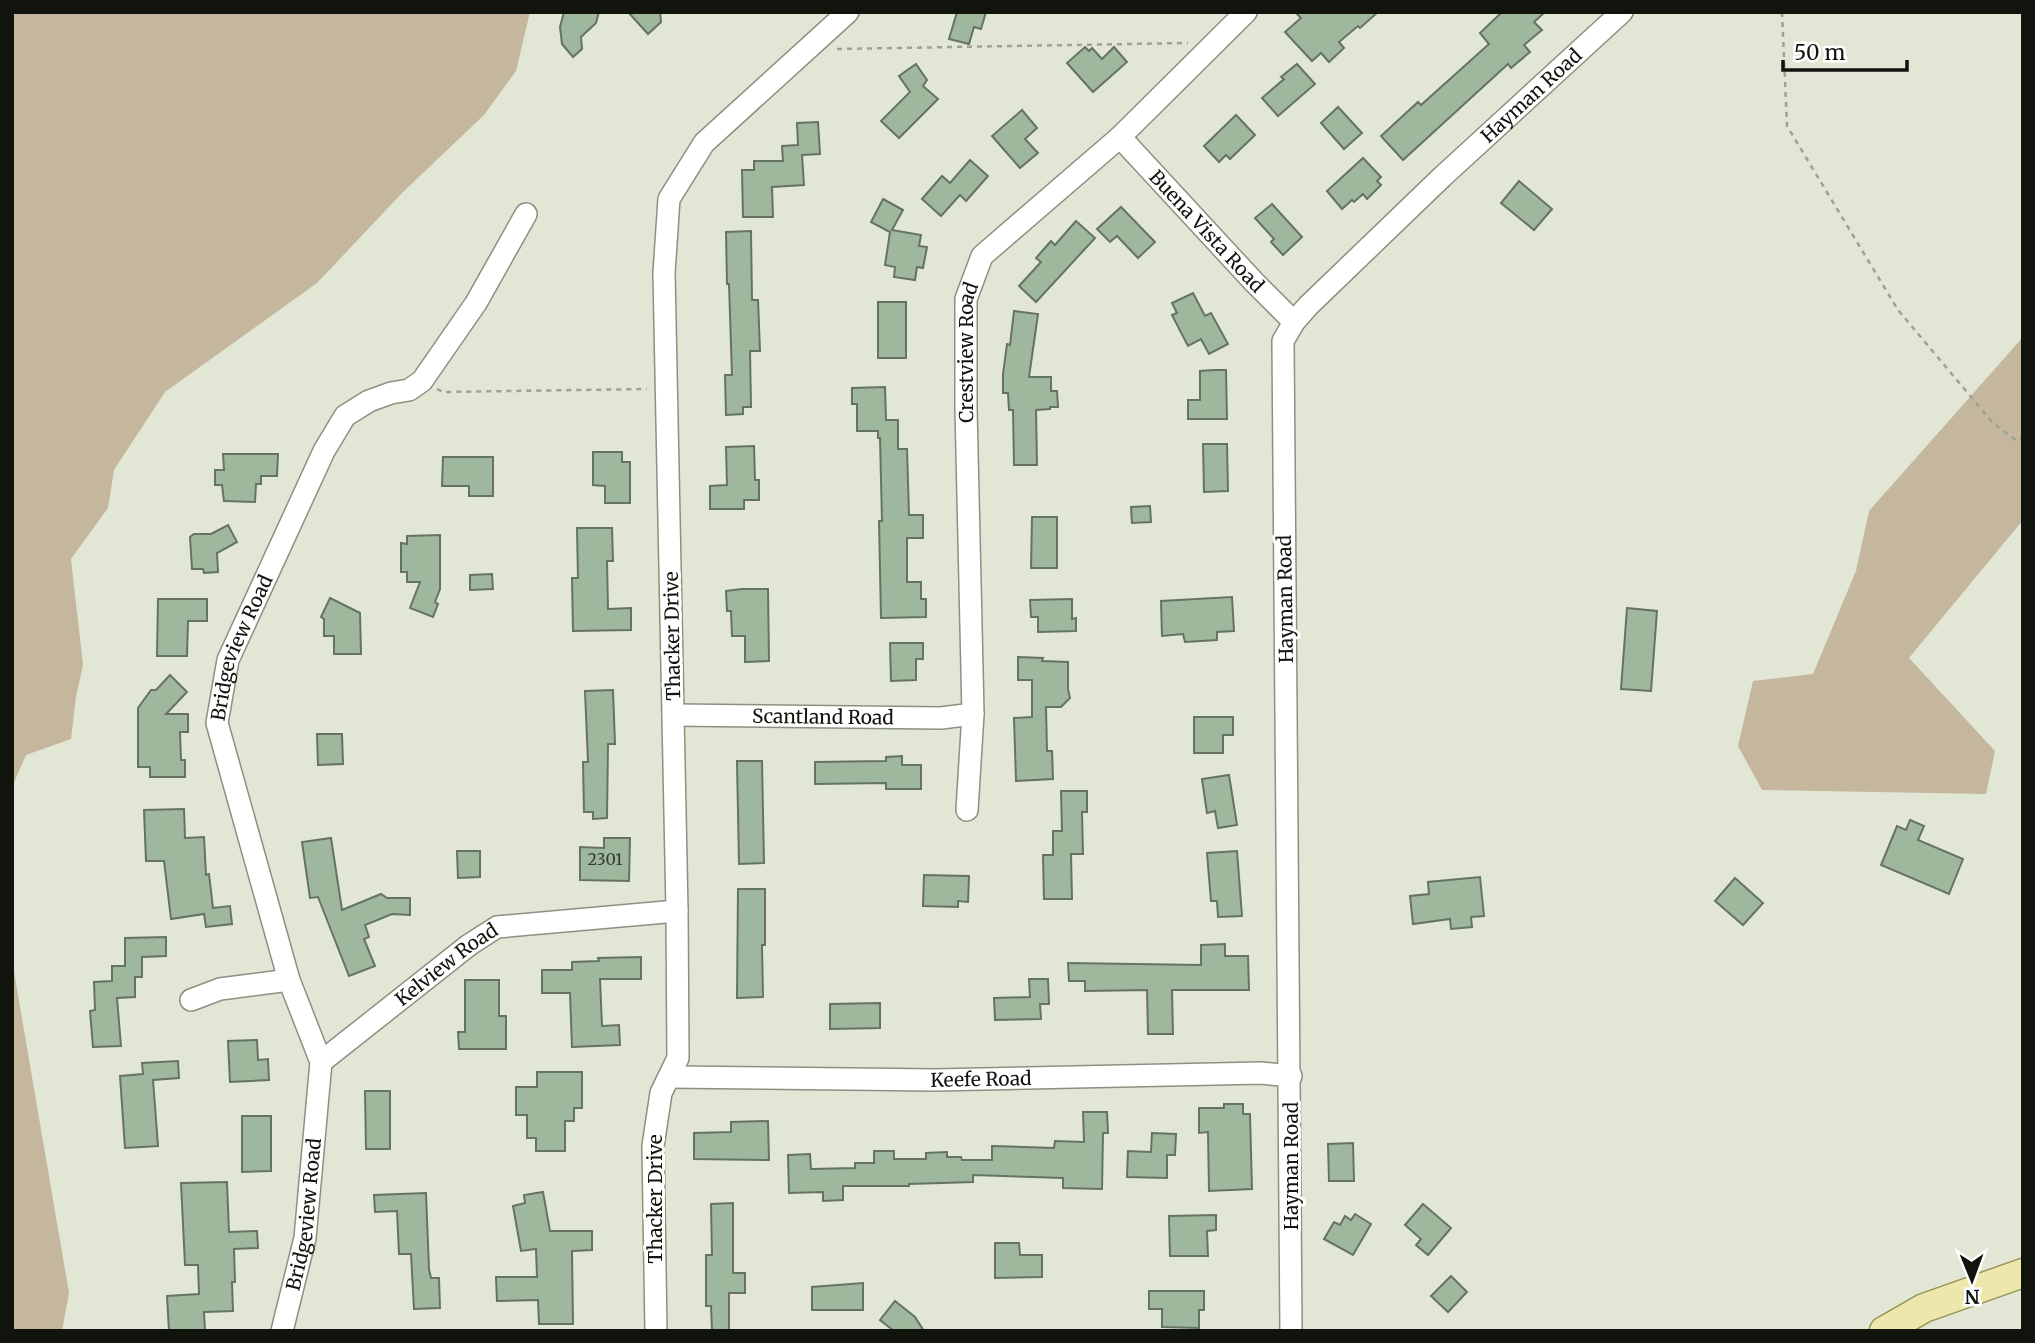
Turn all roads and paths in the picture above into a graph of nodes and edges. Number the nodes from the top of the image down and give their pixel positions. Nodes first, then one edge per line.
1 (848, 12) edge
2 (1246, 12) edge
3 (1622, 12) edge
4 (1782, 12) edge
5 (1215, 43) junction
6 (808, 49) junction
7 (1120, 137) junction
8 (526, 214) dead end
9 (1294, 322) junction
10 (422, 381) junction
11 (667, 389) junction
12 (2023, 437) edge
13 (973, 714) junction
14 (673, 715) junction
15 (967, 810) dead end
16 (677, 911) junction
17 (289, 980) junction
18 (191, 1000) dead end
19 (321, 1062) junction
20 (1291, 1076) junction
21 (669, 1077) junction
22 (2023, 1273) edge
23 (282, 1331) edge
24 (656, 1331) edge
25 (1292, 1331) edge
26 (1884, 1331) edge

1 - 6 street, Thacker Drive
2 - 5 street, Crestview Road
3 - 9 street, Hayman Road
4 - 12 path
5 - 6 path
5 - 7 street, Crestview Road
6 - 11 street, Thacker Drive
7 - 9 street, Buena Vista Road
7 - 13 street, Crestview Road
8 - 10 street
9 - 20 street, Hayman Road
10 - 11 path
10 - 17 street, Bridgeview Road
11 - 14 street, Thacker Drive
13 - 14 street, Scantland Road
13 - 15 street, Crestview Road
14 - 16 street, Thacker Drive
16 - 19 street, Kelview Road
16 - 21 street, Thacker Drive
17 - 18 street
17 - 19 street, Bridgeview Road
19 - 23 street, Bridgeview Road
20 - 21 street, Keefe Road
20 - 25 street, Hayman Road
21 - 24 street, Thacker Drive
22 - 26 main road

